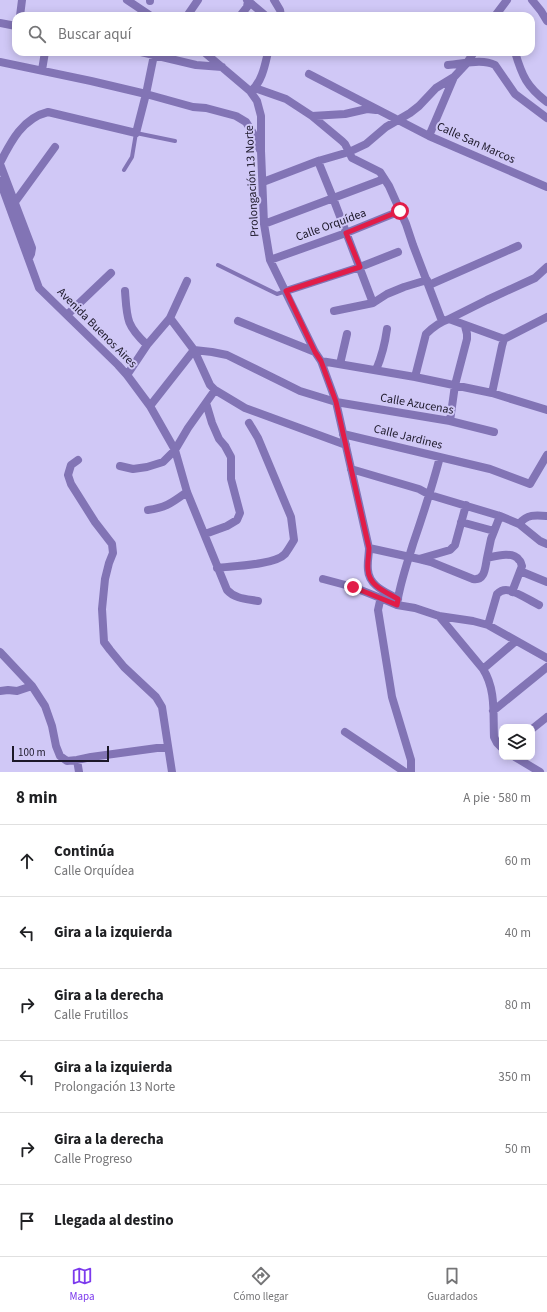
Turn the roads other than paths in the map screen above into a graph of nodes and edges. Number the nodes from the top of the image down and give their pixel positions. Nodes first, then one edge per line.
1 (22, 0) edge
2 (127, 0) edge
3 (198, 0) edge
4 (274, 0) edge
5 (507, 0) edge
6 (532, 0) edge
7 (248, 1) edge
8 (20, 12) edge
9 (145, 12) edge
10 (190, 12) edge
11 (243, 12) edge
12 (261, 12) edge
13 (280, 12) edge
14 (498, 12) edge
15 (547, 21) edge
16 (0, 23) edge
17 (12, 25) edge
18 (44, 56) edge
19 (154, 56) edge
20 (158, 56) edge
21 (211, 56) edge
22 (267, 56) edge
23 (471, 56) edge
24 (516, 56) edge
25 (0, 62) edge
26 (467, 63) junction
27 (448, 65) dead end
28 (222, 67) junction
29 (42, 70) junction
30 (309, 74) dead end
31 (454, 77) junction
32 (252, 90) junction
33 (146, 94) junction
34 (547, 102) edge
35 (381, 110) junction
36 (312, 116) junction
37 (547, 118) edge
38 (396, 120) junction
39 (136, 133) junction
40 (429, 136) junction
41 (175, 141) dead end
42 (54, 147) dead end
43 (349, 152) junction
44 (262, 154) junction
45 (318, 161) junction
46 (0, 163) edge
47 (124, 170) dead end
48 (384, 179) junction
49 (0, 181) edge
50 (263, 182) junction
51 (547, 187) edge
52 (333, 198) junction
53 (12, 203) junction
54 (400, 211) junction
55 (264, 224) junction
56 (346, 233) junction
57 (518, 246) dead end
58 (398, 252) dead end
59 (270, 260) junction
60 (218, 265) dead end
61 (360, 267) junction
62 (547, 267) edge
63 (111, 273) dead end
64 (187, 281) dead end
65 (428, 283) junction
66 (125, 290) dead end
67 (286, 291) junction
68 (373, 303) junction
69 (334, 311) dead end
70 (67, 315) junction
71 (547, 317) edge
72 (170, 318) junction
73 (446, 320) junction
74 (238, 321) dead end
75 (465, 326) junction
76 (387, 330) dead end
77 (347, 334) dead end
78 (504, 339) junction
79 (147, 345) junction
80 (194, 350) junction
81 (315, 352) junction
82 (321, 361) junction
83 (340, 364) junction
84 (376, 370) junction
85 (127, 375) junction
86 (415, 377) junction
87 (455, 385) junction
88 (215, 390) junction
89 (492, 393) junction
90 (336, 402) junction
91 (206, 403) junction
92 (150, 406) junction
93 (547, 410) edge
94 (450, 421) junction
95 (249, 423) dead end
96 (494, 432) dead end
97 (343, 434) junction
98 (346, 445) junction
99 (174, 450) junction
100 (547, 455) edge
101 (440, 457) junction
102 (78, 460) dead end
103 (120, 466) dead end
104 (351, 469) junction
105 (187, 492) junction
106 (430, 495) junction
107 (466, 505) junction
108 (148, 510) dead end
109 (500, 516) junction
110 (547, 516) edge
111 (461, 522) junction
112 (519, 524) junction
113 (494, 531) junction
114 (205, 534) junction
115 (547, 544) edge
116 (369, 548) junction
117 (408, 557) junction
118 (487, 558) junction
119 (419, 559) junction
120 (217, 568) junction
121 (520, 572) junction
122 (324, 579) dead end
123 (547, 582) edge
124 (512, 592) junction
125 (383, 599) junction
126 (258, 601) dead end
127 (400, 603) junction
128 (538, 605) dead end
129 (439, 616) junction
130 (488, 625) junction
131 (516, 641) junction
132 (0, 652) edge
133 (547, 658) edge
134 (547, 667) edge
135 (483, 669) junction
136 (32, 686) junction
137 (0, 691) edge
138 (493, 711) junction
139 (547, 717) edge
140 (535, 727) edge
141 (345, 732) dead end
142 (499, 745) edge
143 (168, 748) junction
144 (77, 760) junction
145 (520, 760) edge
146 (80, 772) edge
147 (172, 772) edge
148 (405, 772) edge
149 (411, 772) edge
150 (540, 772) edge

1 - 8 street
2 - 9 street
3 - 10 street
4 - 13 street
5 - 14 street
6 - 15 street
7 - 11 street
7 - 12 street
16 - 17 street
18 - 29 street
19 - 33 street
20 - 28 street
21 - 28 street
22 - 32 street
23 - 26 street
24 - 34 street
25 - 29 street
26 - 27 street
26 - 31 street
26 - 37 street
28 - 32 street
29 - 33 street
30 - 35 street, Calle San Marcos
31 - 38 street
31 - 40 street
32 - 36 street
32 - 44 street, Prolongación 13 Norte
33 - 39 street
33 - 44 street
35 - 36 street
35 - 38 street, Calle San Marcos
36 - 43 street
38 - 40 street, Calle San Marcos
38 - 43 street
39 - 41 lane
39 - 46 street
39 - 47 lane
40 - 51 street, Calle San Marcos
42 - 53 street
43 - 45 street
43 - 48 street
44 - 50 street, Prolongación 13 Norte
45 - 50 street
45 - 52 street
46 - 53 street, Avenida Buenos Aires
48 - 52 street
48 - 54 street
49 - 53 street, Avenida Buenos Aires
50 - 55 street, Prolongación 13 Norte
52 - 55 street
52 - 56 street
53 - 70 street, Avenida Buenos Aires
54 - 56 street, Calle Orquídea
54 - 65 street
55 - 59 street, Prolongación 13 Norte
56 - 59 street, Calle Orquídea
56 - 61 street
57 - 65 street
58 - 61 street
59 - 67 street, Prolongación 13 Norte
60 - 67 lane
61 - 67 street
61 - 68 street
62 - 73 street
63 - 70 street
64 - 72 street
65 - 68 street
65 - 73 street
66 - 79 street
67 - 81 street, Prolongación 13 Norte
68 - 69 street
70 - 85 street, Avenida Buenos Aires
71 - 78 street
72 - 79 street
72 - 80 street
73 - 75 street
73 - 86 street
74 - 81 street
75 - 78 street
75 - 87 street
76 - 84 street
77 - 83 street
78 - 89 street
79 - 85 street
80 - 88 street
80 - 90 street, Calle Azucenas
80 - 92 street
81 - 82 street, Prolongación 13 Norte
82 - 83 street
82 - 90 street, Prolongación 13 Norte
83 - 84 street
84 - 86 street
85 - 92 street, Avenida Buenos Aires
86 - 87 street
87 - 89 street
87 - 94 street
88 - 91 street
88 - 98 street
89 - 93 street
90 - 94 street, Calle Azucenas
90 - 97 street, Prolongación 13 Norte
91 - 99 street
91 - 114 street
92 - 99 street, Avenida Buenos Aires
94 - 96 street, Calle Azucenas
95 - 120 street
97 - 98 street, Prolongación 13 Norte
97 - 101 street, Calle Jardines
98 - 104 street, Prolongación 13 Norte
99 - 103 street
99 - 105 street, Avenida Buenos Aires
100 - 101 street, Calle Jardines
101 - 106 street
102 - 143 street
104 - 106 street
104 - 116 street, Prolongación 13 Norte
105 - 108 street
105 - 114 street, Avenida Buenos Aires
106 - 107 street
106 - 117 street
107 - 109 street
107 - 111 street
109 - 112 street
109 - 113 street
110 - 112 street
111 - 113 street
111 - 119 street
112 - 115 street
113 - 118 street
114 - 120 street, Avenida Buenos Aires
116 - 117 street
116 - 127 street, Prolongación 13 Norte
117 - 119 street
117 - 127 street
118 - 119 street
118 - 121 street
120 - 126 street, Avenida Buenos Aires
121 - 123 street
121 - 124 street
122 - 125 street
124 - 128 street
124 - 130 street
125 - 127 street
125 - 149 street
127 - 129 street
129 - 130 street
129 - 135 street
130 - 131 street
131 - 133 street
131 - 135 street
132 - 136 street
134 - 138 street
135 - 138 street
136 - 137 street
136 - 144 street
138 - 142 street
139 - 140 street
141 - 148 street
143 - 144 street
143 - 147 street
144 - 146 street
145 - 150 street

